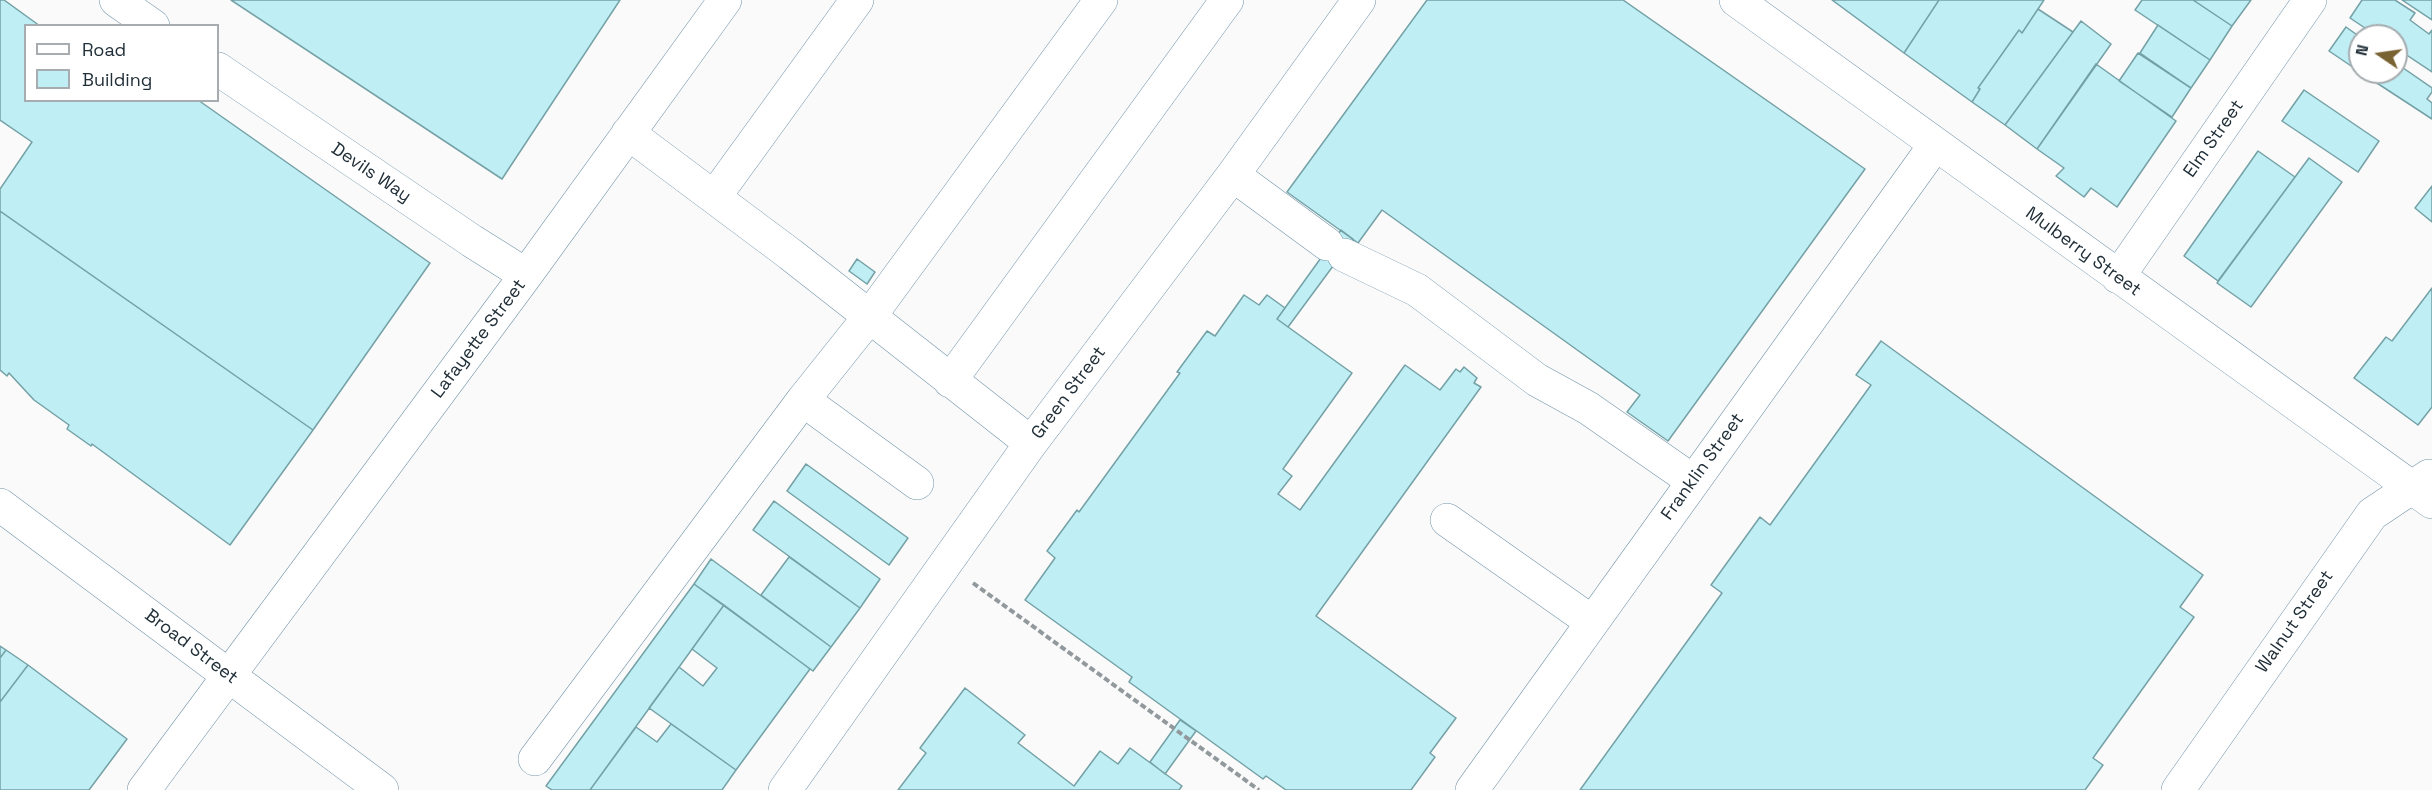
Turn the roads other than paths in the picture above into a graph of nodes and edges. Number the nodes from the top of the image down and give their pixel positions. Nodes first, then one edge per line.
1 (116, 0) edge
2 (725, 0) edge
3 (857, 0) edge
4 (1101, 0) edge
5 (1227, 0) edge
6 (1359, 0) edge
7 (1736, 0) edge
8 (2310, 0) edge
9 (150, 24) edge
10 (219, 70) edge
11 (628, 134) junction
12 (1935, 145) junction
13 (1233, 175) junction
14 (716, 196) junction
15 (526, 275) junction
16 (2118, 277) junction
17 (870, 316) junction
18 (950, 381) junction
19 (803, 400) junction
20 (1031, 443) junction
21 (1693, 481) junction
22 (917, 483) dead end
23 (2425, 487) edge
24 (0, 505) edge
25 (1447, 520) dead end
26 (1592, 622) junction
27 (229, 675) junction
28 (535, 759) dead end
29 (144, 790) edge
30 (382, 790) edge
31 (785, 790) edge
32 (1472, 790) edge
33 (2178, 790) edge

1 - 9 street
2 - 11 street, Lafayette Street
3 - 14 street
4 - 17 street
5 - 18 street
6 - 13 street, Green Street
7 - 12 street, Mulberry Street
8 - 16 street, Elm Street
10 - 15 street, Devils Way
11 - 14 street
11 - 15 street, Lafayette Street
12 - 16 street, Mulberry Street
12 - 21 street, Franklin Street
13 - 20 street, Green Street
13 - 21 street
14 - 17 street
15 - 27 street, Lafayette Street
16 - 23 street, Mulberry Street
17 - 18 street
17 - 19 street
18 - 20 street
19 - 22 street
19 - 28 street
20 - 31 street, Green Street
21 - 26 street, Franklin Street
23 - 33 street, Walnut Street
24 - 27 street, Broad Street
25 - 26 street
26 - 32 street, Franklin Street
27 - 29 street, Lafayette Street
27 - 30 street, Broad Street

